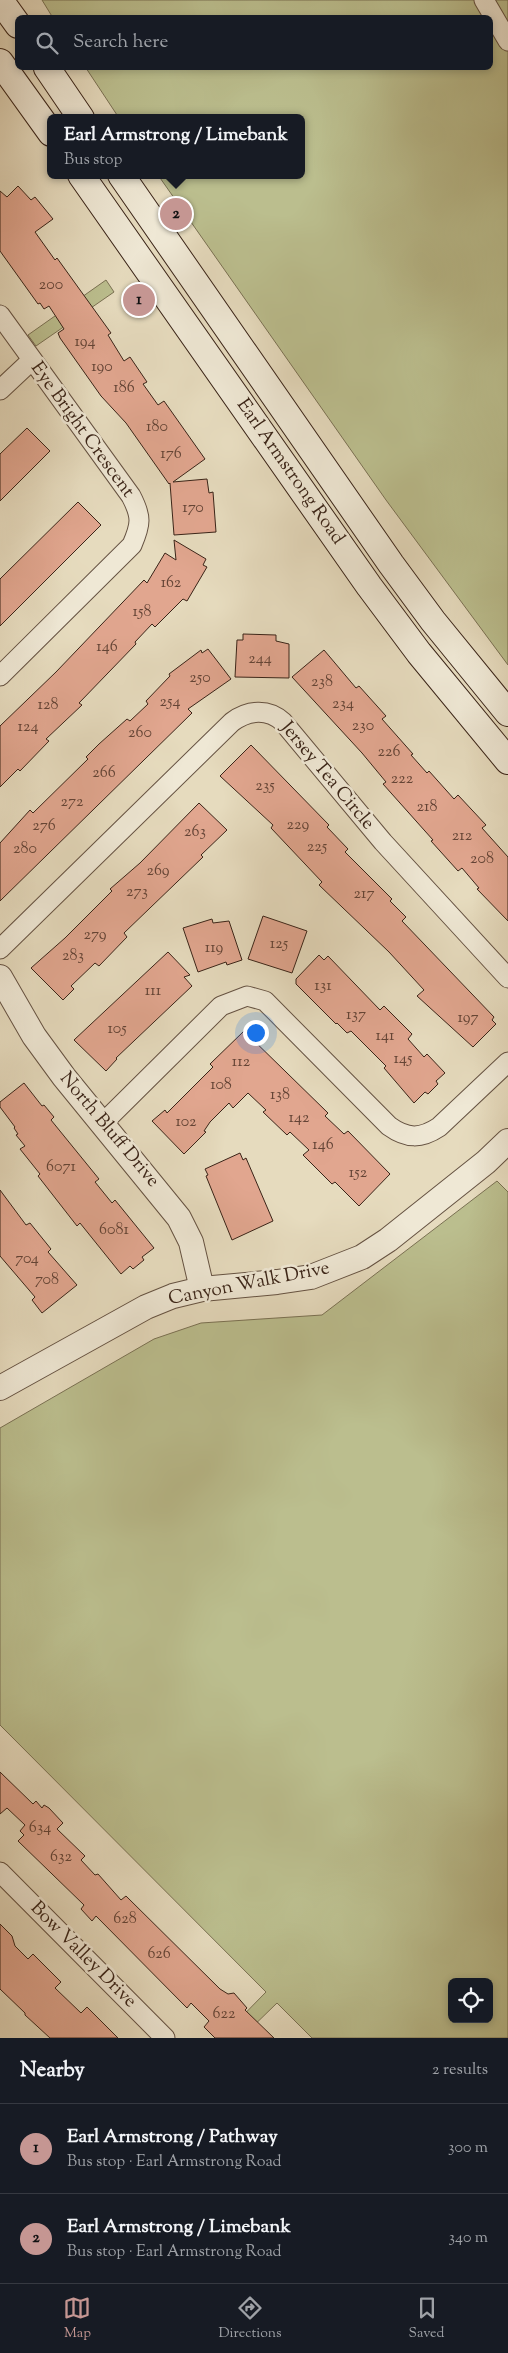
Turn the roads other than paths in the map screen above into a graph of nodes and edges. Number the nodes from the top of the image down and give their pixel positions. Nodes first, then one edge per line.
1 (0, 0) edge
2 (484, 0) edge
3 (493, 15) edge
4 (493, 15) edge
5 (15, 21) edge
6 (508, 41) edge
7 (0, 62) edge
8 (47, 70) edge
9 (78, 114) edge
10 (47, 128) edge
11 (84, 179) edge
12 (124, 179) edge
13 (0, 315) edge
14 (32, 360) junction
15 (0, 390) edge
16 (0, 676) edge
17 (508, 713) edge
18 (508, 761) edge
19 (0, 949) edge
20 (0, 977) edge
21 (508, 978) edge
22 (508, 1062) edge
23 (103, 1123) junction
24 (508, 1141) edge
25 (202, 1289) junction
26 (0, 1388) edge
27 (0, 1872) edge
28 (165, 2038) edge

1 - 5 main road
2 - 4 street
3 - 6 street
7 - 10 main road
8 - 9 main road
11 - 18 main road, Earl Armstrong Road
12 - 17 main road, Earl Armstrong Road
13 - 14 street, Eye Bright Crescent
14 - 15 street
14 - 16 street, Eye Bright Crescent
19 - 21 street, Jersey Tea Circle
20 - 23 street, North Bluff Drive
22 - 23 street
23 - 25 street, North Bluff Drive
24 - 25 street, Canyon Walk Drive
25 - 26 street, Canyon Walk Drive
27 - 28 street, Bow Valley Drive

